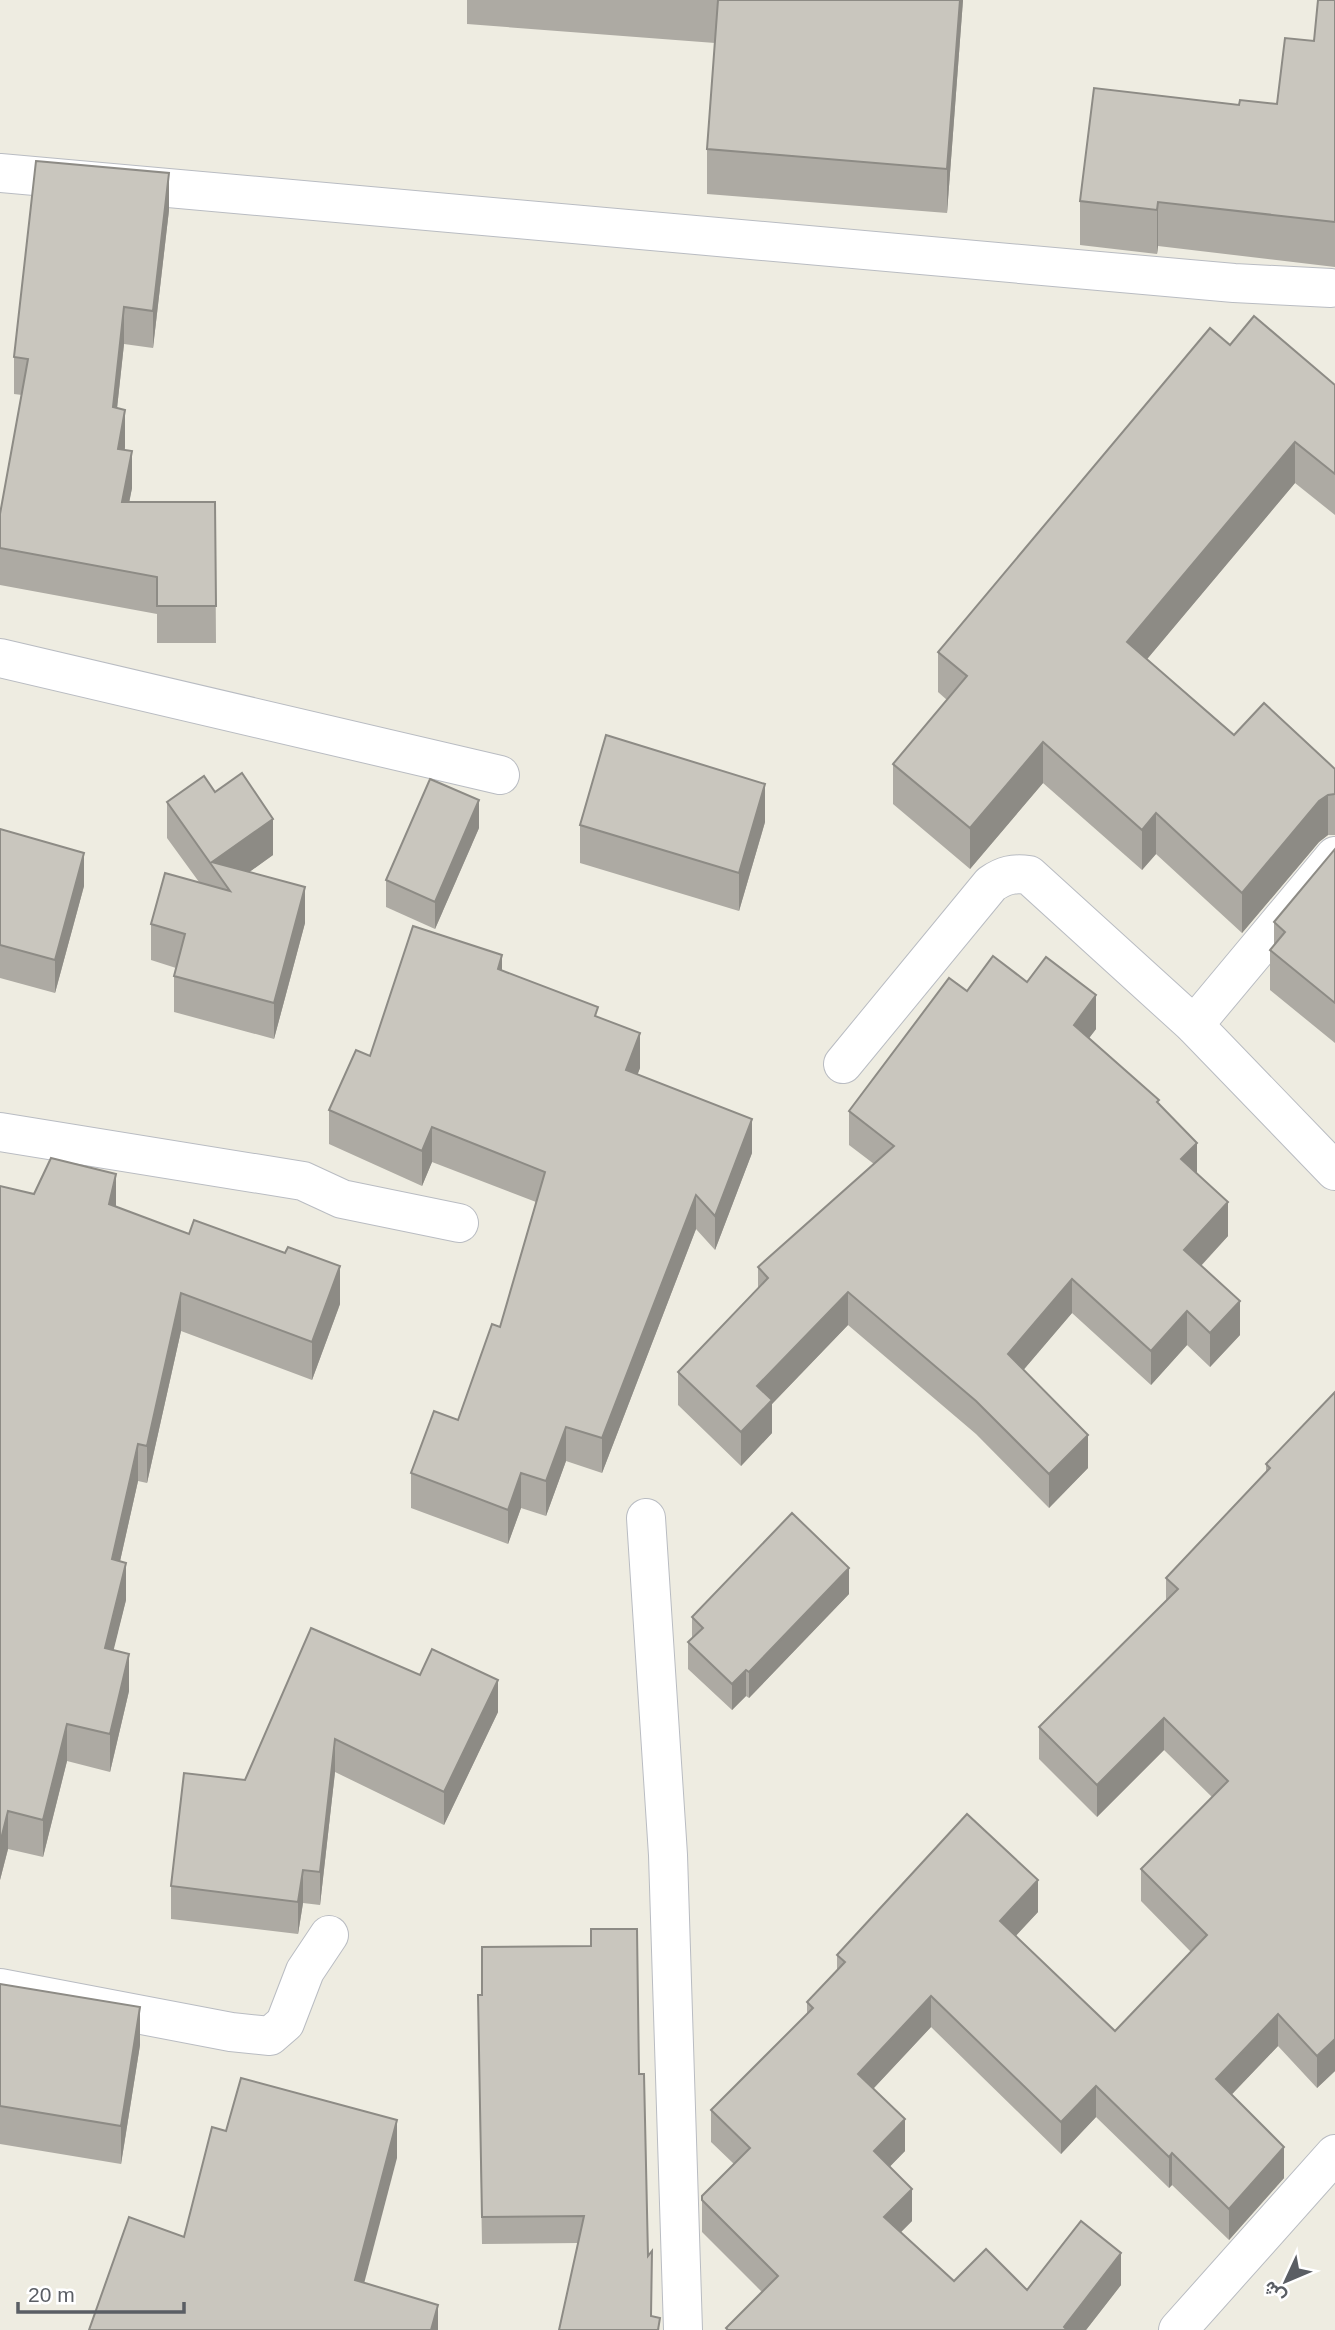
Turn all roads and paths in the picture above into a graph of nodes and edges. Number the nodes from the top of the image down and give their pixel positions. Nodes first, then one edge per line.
1 (0, 173) edge
2 (1331, 288) dead end
3 (0, 658) edge
4 (500, 775) dead end
5 (1335, 856) edge
6 (1194, 1025) junction
7 (843, 1064) dead end
8 (0, 1132) edge
9 (1335, 1171) edge
10 (459, 1223) dead end
11 (646, 1518) dead end
12 (329, 1935) dead end
13 (0, 1988) edge
14 (1335, 2154) edge
15 (683, 2330) edge
16 (1178, 2330) edge

1 - 2 street
3 - 4 street
5 - 6 street
6 - 7 street
6 - 9 street
8 - 10 street
11 - 15 street
12 - 13 street
14 - 16 street

